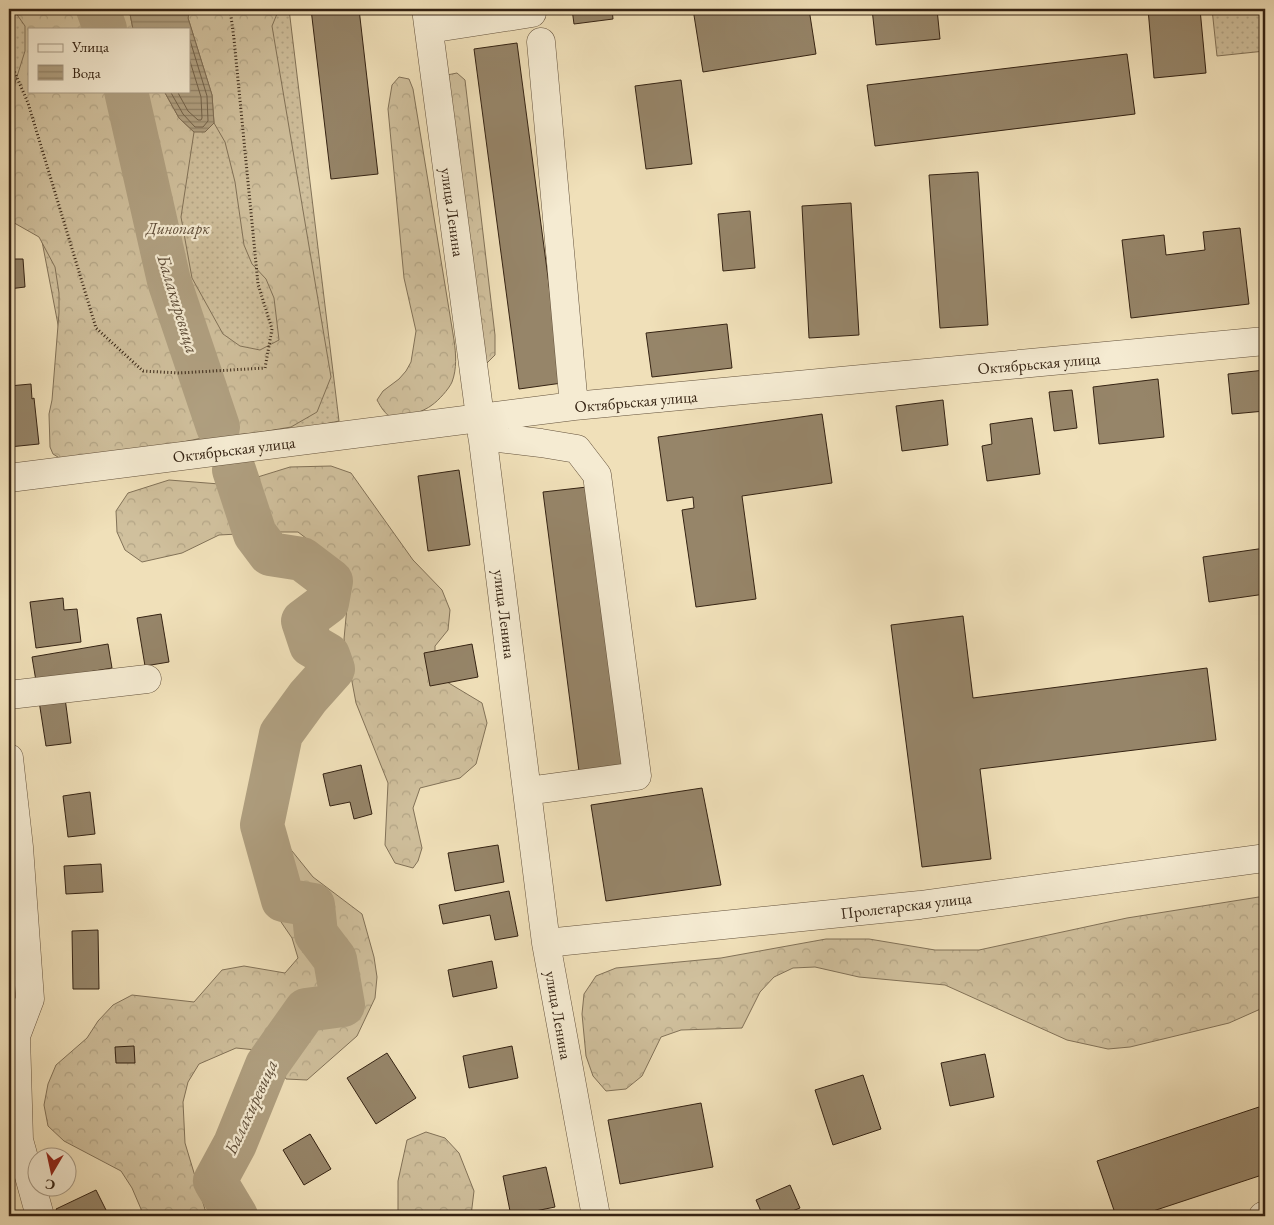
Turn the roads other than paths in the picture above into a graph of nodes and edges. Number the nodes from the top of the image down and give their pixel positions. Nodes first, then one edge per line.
1 (532, 13) dead end
2 (428, 19) edge
3 (541, 42) dead end
4 (1265, 341) edge
5 (574, 406) junction
6 (481, 427) junction
7 (9, 478) edge
8 (147, 679) dead end
9 (9, 695) edge
10 (9, 758) edge
11 (527, 791) junction
12 (1265, 858) edge
13 (546, 943) junction
14 (13, 1037) edge
15 (40, 1216) edge
16 (596, 1216) edge

1 - 2 street
2 - 6 street, улица Ленина
3 - 5 street
4 - 5 street, Октябрьская улица
5 - 6 street, Октябрьская улица
6 - 7 street, Октябрьская улица
6 - 11 street, улица Ленина
6 - 11 street
8 - 9 street
10 - 14 street
11 - 13 street, улица Ленина
12 - 13 street, Пролетарская улица
13 - 16 street, улица Ленина
14 - 15 street

